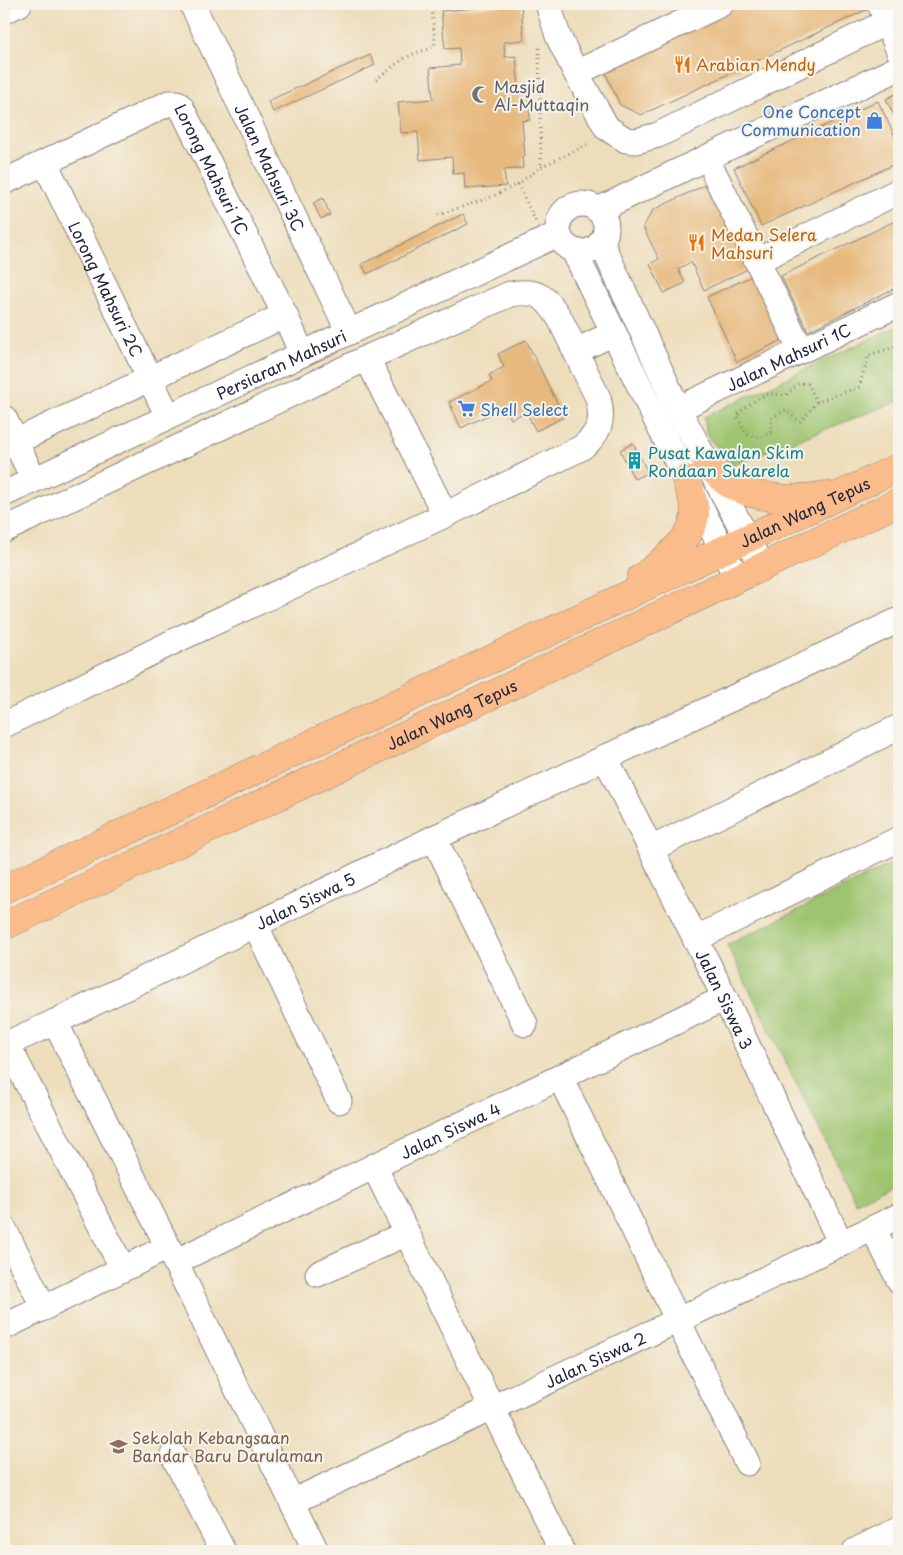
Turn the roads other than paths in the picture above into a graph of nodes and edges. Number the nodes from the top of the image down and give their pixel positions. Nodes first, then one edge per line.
1 (19, 4) edge
2 (192, 4) edge
3 (548, 4) edge
4 (721, 4) edge
5 (4, 11) edge
6 (889, 13) edge
7 (899, 51) edge
8 (899, 68) edge
9 (576, 73) junction
10 (45, 162) junction
11 (715, 175) dead end
12 (4, 182) edge
13 (899, 190) edge
14 (598, 210) junction
15 (559, 242) junction
16 (601, 242) junction
17 (757, 261) junction
18 (440, 289) junction
19 (899, 304) edge
20 (285, 314) junction
21 (455, 319) junction
22 (349, 332) junction
23 (614, 333) junction
24 (801, 350) junction
25 (576, 351) junction
26 (302, 354) junction
27 (367, 358) junction
28 (150, 378) junction
29 (678, 409) junction
30 (168, 416) junction
31 (4, 418) edge
32 (10, 444) edge
33 (899, 467) edge
34 (697, 472) junction
35 (34, 480) junction
36 (850, 491) junction
37 (4, 494) edge
38 (899, 502) edge
39 (445, 515) junction
40 (4, 530) edge
41 (747, 539) junction
42 (722, 551) junction
43 (762, 566) junction
44 (737, 578) junction
45 (614, 602) junction
46 (899, 620) edge
47 (4, 725) edge
48 (899, 727) edge
49 (605, 757) junction
50 (434, 838) junction
51 (899, 839) edge
52 (651, 849) junction
53 (4, 889) edge
54 (255, 924) junction
55 (4, 926) edge
56 (695, 938) junction
57 (725, 998) junction
58 (55, 1022) junction
59 (526, 1024) dead end
60 (5, 1044) edge
61 (560, 1077) junction
62 (339, 1101) dead end
63 (374, 1166) junction
64 (899, 1216) edge
65 (873, 1228) junction
66 (4, 1230) edge
67 (407, 1233) junction
68 (841, 1244) junction
69 (171, 1254) junction
70 (123, 1269) junction
71 (318, 1274) dead end
72 (899, 1280) edge
73 (44, 1308) junction
74 (678, 1320) junction
75 (4, 1327) edge
76 (492, 1408) junction
77 (173, 1455) dead end
78 (747, 1463) dead end
79 (292, 1502) junction
80 (899, 1529) edge
81 (223, 1551) edge
82 (316, 1551) edge
83 (562, 1551) edge
84 (855, 1551) edge

1 - 5 street
2 - 22 street, Jalan Mahsuri 3C
3 - 9 street
4 - 9 street
6 - 7 street
6 - 9 street
8 - 14 street
10 - 12 street, Lorong Mahsuri 1C
10 - 20 street, Lorong Mahsuri 1C
10 - 28 street, Lorong Mahsuri 2C
11 - 17 street
13 - 17 street
14 - 15 street
14 - 16 street
15 - 16 street
15 - 18 street, Persiaran Mahsuri
15 - 23 street
16 - 29 street
17 - 24 street
18 - 21 street
18 - 22 street, Persiaran Mahsuri
19 - 24 street, Jalan Mahsuri 1C
20 - 26 street, Lorong Mahsuri 1C
20 - 28 street
21 - 25 street
21 - 27 street
22 - 26 street, Persiaran Mahsuri
23 - 25 street
23 - 34 street
24 - 29 street, Jalan Mahsuri 1C
25 - 39 street
26 - 30 street, Persiaran Mahsuri
27 - 39 street
27 - 40 street
28 - 30 street, Lorong Mahsuri 2C
28 - 32 street
29 - 34 street
30 - 35 street, Persiaran Mahsuri
31 - 32 street
32 - 35 street
33 - 36 main road, Jalan Wang Tepus
34 - 36 main road
34 - 41 street
34 - 42 street
34 - 45 main road
35 - 37 street, Persiaran Mahsuri
36 - 41 main road, Jalan Wang Tepus
38 - 43 main road, Jalan Wang Tepus
39 - 47 street
41 - 42 main road, Jalan Wang Tepus
41 - 43 street
42 - 44 street
42 - 45 main road, Jalan Wang Tepus
43 - 44 main road, Jalan Wang Tepus
44 - 55 main road, Jalan Wang Tepus
45 - 53 main road, Jalan Wang Tepus
46 - 49 street, Jalan Siswa 5
48 - 52 street
49 - 50 street, Jalan Siswa 5
49 - 52 street, Jalan Siswa 3
50 - 54 street, Jalan Siswa 5
50 - 59 street
51 - 56 street
52 - 56 street, Jalan Siswa 3
54 - 58 street, Jalan Siswa 5
54 - 62 street
56 - 57 street, Jalan Siswa 3
57 - 61 street, Jalan Siswa 4
57 - 68 street, Jalan Siswa 3
58 - 60 street, Jalan Siswa 5
58 - 69 street
60 - 70 street
61 - 63 street, Jalan Siswa 4
61 - 74 street
63 - 67 street
63 - 69 street, Jalan Siswa 4
64 - 65 street, Jalan Siswa 2
65 - 68 street, Jalan Siswa 2
65 - 72 street
66 - 73 street
67 - 71 street
67 - 76 street
68 - 74 street, Jalan Siswa 2
69 - 70 street, Jalan Siswa 4
69 - 79 street
70 - 73 street, Jalan Siswa 4
73 - 75 street, Jalan Siswa 4
74 - 76 street, Jalan Siswa 2
74 - 78 street
76 - 79 street, Jalan Siswa 2
76 - 83 street
77 - 81 street
79 - 82 street
80 - 84 street

